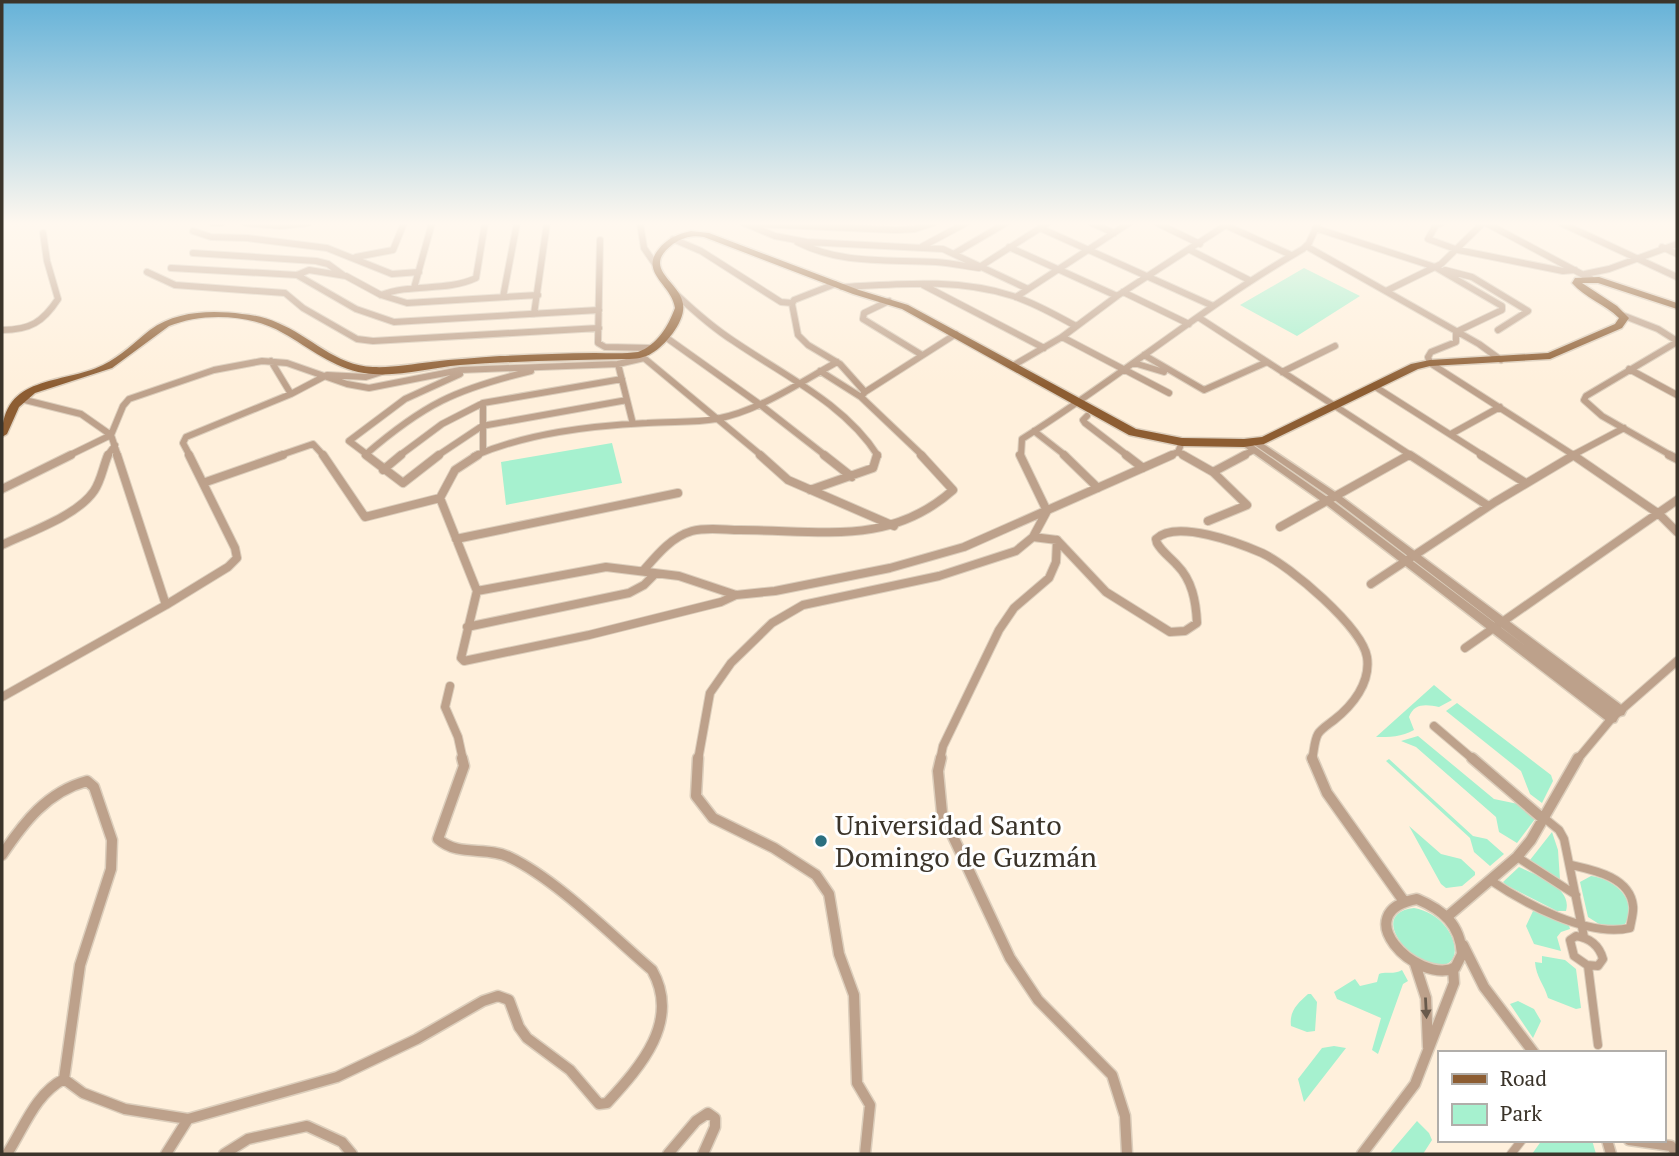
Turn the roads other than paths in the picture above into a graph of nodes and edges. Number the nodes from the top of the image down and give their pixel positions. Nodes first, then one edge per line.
1 (52, 277) edge
2 (158, 277) edge
3 (300, 277) edge
4 (348, 277) edge
5 (417, 277) edge
6 (476, 277) edge
7 (507, 277) edge
8 (540, 277) edge
9 (599, 277) edge
10 (661, 277) edge
11 (742, 277) edge
12 (817, 277) edge
13 (1003, 277) edge
14 (1048, 277) edge
15 (1077, 277) edge
16 (1147, 277) edge
17 (1151, 277) edge
18 (1244, 277) edge
19 (1255, 277) edge
20 (1360, 277) edge
21 (1416, 277) edge
22 (1452, 277) edge
23 (1472, 277) edge
24 (1566, 277) edge
25 (1581, 277) junction
26 (1250, 280) junction
27 (920, 284) junction
28 (838, 285) junction
29 (414, 288) junction
30 (1028, 289) junction
31 (1386, 292) junction
32 (676, 294) junction
33 (1120, 294) junction
34 (381, 295) junction
35 (538, 295) junction
36 (503, 297) junction
37 (1016, 297) junction
38 (889, 301) junction
39 (792, 303) junction
40 (1213, 306) junction
41 (1677, 306) edge
42 (599, 310) junction
43 (534, 314) junction
44 (1622, 315) junction
45 (1198, 317) junction
46 (1189, 324) junction
47 (1076, 326) junction
48 (599, 328) junction
49 (2, 330) edge
50 (1498, 330) dead end
51 (1456, 332) junction
52 (956, 334) junction
53 (664, 336) junction
54 (1062, 337) junction
55 (1677, 342) edge
56 (1335, 346) dead end
57 (1044, 348) junction
58 (646, 353) junction
59 (922, 355) junction
60 (1144, 355) junction
61 (1501, 360) junction
62 (271, 361) junction
63 (837, 362) junction
64 (1267, 362) junction
65 (1134, 363) junction
66 (1430, 363) junction
67 (618, 364) junction
68 (1014, 365) junction
69 (544, 368) junction
70 (473, 369) junction
71 (1629, 369) junction
72 (385, 370) junction
73 (1123, 370) junction
74 (820, 371) junction
75 (1282, 372) junction
76 (327, 375) junction
77 (1177, 375) junction
78 (621, 379) junction
79 (797, 384) junction
80 (1374, 386) junction
81 (291, 394) junction
82 (863, 394) junction
83 (1169, 394) dead end
84 (1677, 395) edge
85 (21, 398) junction
86 (627, 400) junction
87 (483, 403) junction
88 (758, 403) junction
89 (1079, 403) junction
90 (1335, 407) junction
91 (1500, 407) junction
92 (1087, 416) dead end
93 (720, 419) junction
94 (633, 424) junction
95 (482, 426) junction
96 (1624, 428) junction
97 (1034, 431) junction
98 (2, 434) edge
99 (1451, 434) junction
100 (111, 435) junction
101 (115, 445) junction
102 (1252, 445) junction
103 (1180, 447) junction
104 (483, 450) junction
105 (1572, 454) junction
106 (365, 455) junction
107 (1409, 455) junction
108 (1677, 459) edge
109 (1143, 468) junction
110 (383, 470) junction
111 (1213, 472) junction
112 (852, 477) junction
113 (1524, 482) junction
114 (203, 483) junction
115 (1098, 488) junction
116 (2, 489) edge
117 (810, 490) junction
118 (678, 493) dead end
119 (440, 498) junction
120 (1331, 498) junction
121 (1677, 500) edge
122 (1487, 505) junction
123 (1047, 511) junction
124 (1659, 514) junction
125 (1209, 521) dead end
126 (894, 526) junction
127 (1280, 527) dead end
128 (1677, 532) edge
129 (1033, 537) junction
130 (456, 539) junction
131 (1057, 540) junction
132 (2, 545) edge
133 (1410, 558) junction
134 (643, 571) junction
135 (654, 574) junction
136 (1371, 584) dead end
137 (477, 591) junction
138 (736, 595) junction
139 (166, 605) junction
140 (1499, 625) junction
141 (467, 627) junction
142 (1465, 648) dead end
143 (1677, 661) edge
144 (450, 686) dead end
145 (2, 697) edge
146 (1616, 714) junction
147 (1434, 726) dead end
148 (1542, 818) junction
149 (2, 855) edge
150 (1517, 857) junction
151 (1571, 865) junction
152 (1490, 880) junction
153 (1576, 895) junction
154 (1403, 900) junction
155 (1448, 916) junction
156 (1581, 923) junction
157 (1584, 937) junction
158 (1463, 945) junction
159 (1415, 964) junction
160 (1588, 966) junction
161 (1453, 968) junction
162 (1598, 1045) dead end
163 (1533, 1051) edge
164 (1428, 1054) junction
165 (64, 1079) junction
166 (188, 1119) junction
167 (1643, 1142) edge
168 (1677, 1153) edge
169 (7, 1154) edge
170 (166, 1154) edge
171 (224, 1154) edge
172 (352, 1154) edge
173 (668, 1154) edge
174 (703, 1154) edge
175 (865, 1154) edge
176 (1127, 1154) edge
177 (1362, 1154) edge

1 - 49 street
2 - 48 street
3 - 43 street
4 - 34 street
5 - 29 street
6 - 29 street
7 - 36 street
8 - 35 street
9 - 42 street
10 - 32 main road
11 - 39 street
12 - 28 main road
13 - 30 street
14 - 30 street
15 - 33 street
16 - 33 street
17 - 40 street
18 - 26 street
19 - 26 street
20 - 31 street
21 - 31 street
22 - 51 street
23 - 50 street
24 - 25 street
25 - 41 main road
25 - 44 main road
26 - 40 street
27 - 28 street
27 - 37 street
27 - 57 street
28 - 38 main road
28 - 39 street
29 - 34 street
30 - 37 street
31 - 51 street
32 - 53 main road
32 - 79 street
33 - 46 street
33 - 47 street
34 - 36 street
35 - 36 street
35 - 43 street
37 - 47 street
38 - 52 main road
38 - 59 street
39 - 63 street
40 - 45 street
42 - 43 street
42 - 48 street
44 - 55 street
44 - 61 main road
45 - 46 street
45 - 64 street
46 - 60 street
47 - 54 street
48 - 58 street
51 - 61 street
51 - 66 street
52 - 59 street
52 - 68 main road
53 - 58 main road
53 - 88 street
54 - 57 street
54 - 73 street
55 - 71 street
56 - 75 street
57 - 68 street
58 - 67 street
58 - 72 main road
58 - 93 street
59 - 82 street
60 - 65 street
60 - 77 street
61 - 66 main road
62 - 76 street
62 - 81 street
62 - 100 street
63 - 74 street
63 - 82 street
64 - 75 street
64 - 77 street
65 - 73 street
65 - 77 street
66 - 80 main road
66 - 91 street
67 - 69 street
67 - 78 street
68 - 89 main road
69 - 70 street
69 - 106 street
70 - 76 street
70 - 106 street
71 - 84 street
71 - 96 street
72 - 76 street
72 - 85 main road
73 - 83 street
73 - 89 street
74 - 79 street
74 - 82 street
75 - 90 street
76 - 81 street
78 - 86 street
78 - 87 street
79 - 88 street
79 - 112 street
80 - 90 main road
80 - 99 street
81 - 114 street
82 - 126 street
85 - 98 main road
85 - 100 street
86 - 94 street
86 - 95 street
87 - 95 street
87 - 110 street
88 - 93 street
88 - 112 street
89 - 97 street
89 - 103 main road
90 - 102 main road
90 - 107 street
91 - 99 street
91 - 105 street
92 - 109 street
93 - 94 street
93 - 117 street
94 - 104 street
95 - 104 street
95 - 110 street
96 - 105 street
96 - 108 street
97 - 115 street
97 - 123 street
99 - 113 street
100 - 101 street
100 - 116 street
101 - 132 street
101 - 139 street
102 - 103 main road
102 - 111 street
102 - 120 street
103 - 109 street
103 - 111 street
104 - 119 street
105 - 113 street
105 - 124 street
106 - 110 street
107 - 120 street
107 - 122 street
109 - 115 street
111 - 125 street
112 - 117 street
113 - 122 street
114 - 119 street
114 - 139 street
115 - 123 street
117 - 126 street
118 - 130 street
119 - 130 street
120 - 127 street
120 - 133 street
121 - 124 street
122 - 133 street
123 - 129 street
123 - 138 street
124 - 128 street
124 - 140 street
126 - 134 street
129 - 131 street
129 - 175 street
130 - 137 street
131 - 154 street
131 - 176 street
133 - 136 street
133 - 140 street
134 - 135 street
134 - 137 street
135 - 138 street
135 - 141 street
137 - 141 street
138 - 141 street
139 - 145 street
140 - 142 street
140 - 146 street
143 - 146 street
144 - 166 street
146 - 148 street
147 - 148 street
148 - 150 street
148 - 151 street
149 - 165 street
150 - 152 street
150 - 153 street
151 - 153 street
151 - 156 street
152 - 155 street
152 - 156 street
153 - 156 street
154 - 155 street
154 - 159 street
155 - 158 street
156 - 157 street
157 - 160 street
157 - 160 street
158 - 161 street
158 - 163 street
159 - 161 street
159 -> 164 street
160 - 162 street
161 - 164 street
164 - 177 street
165 - 166 street
165 - 169 street
166 - 170 street
167 - 168 street
171 - 172 street
173 - 174 street

